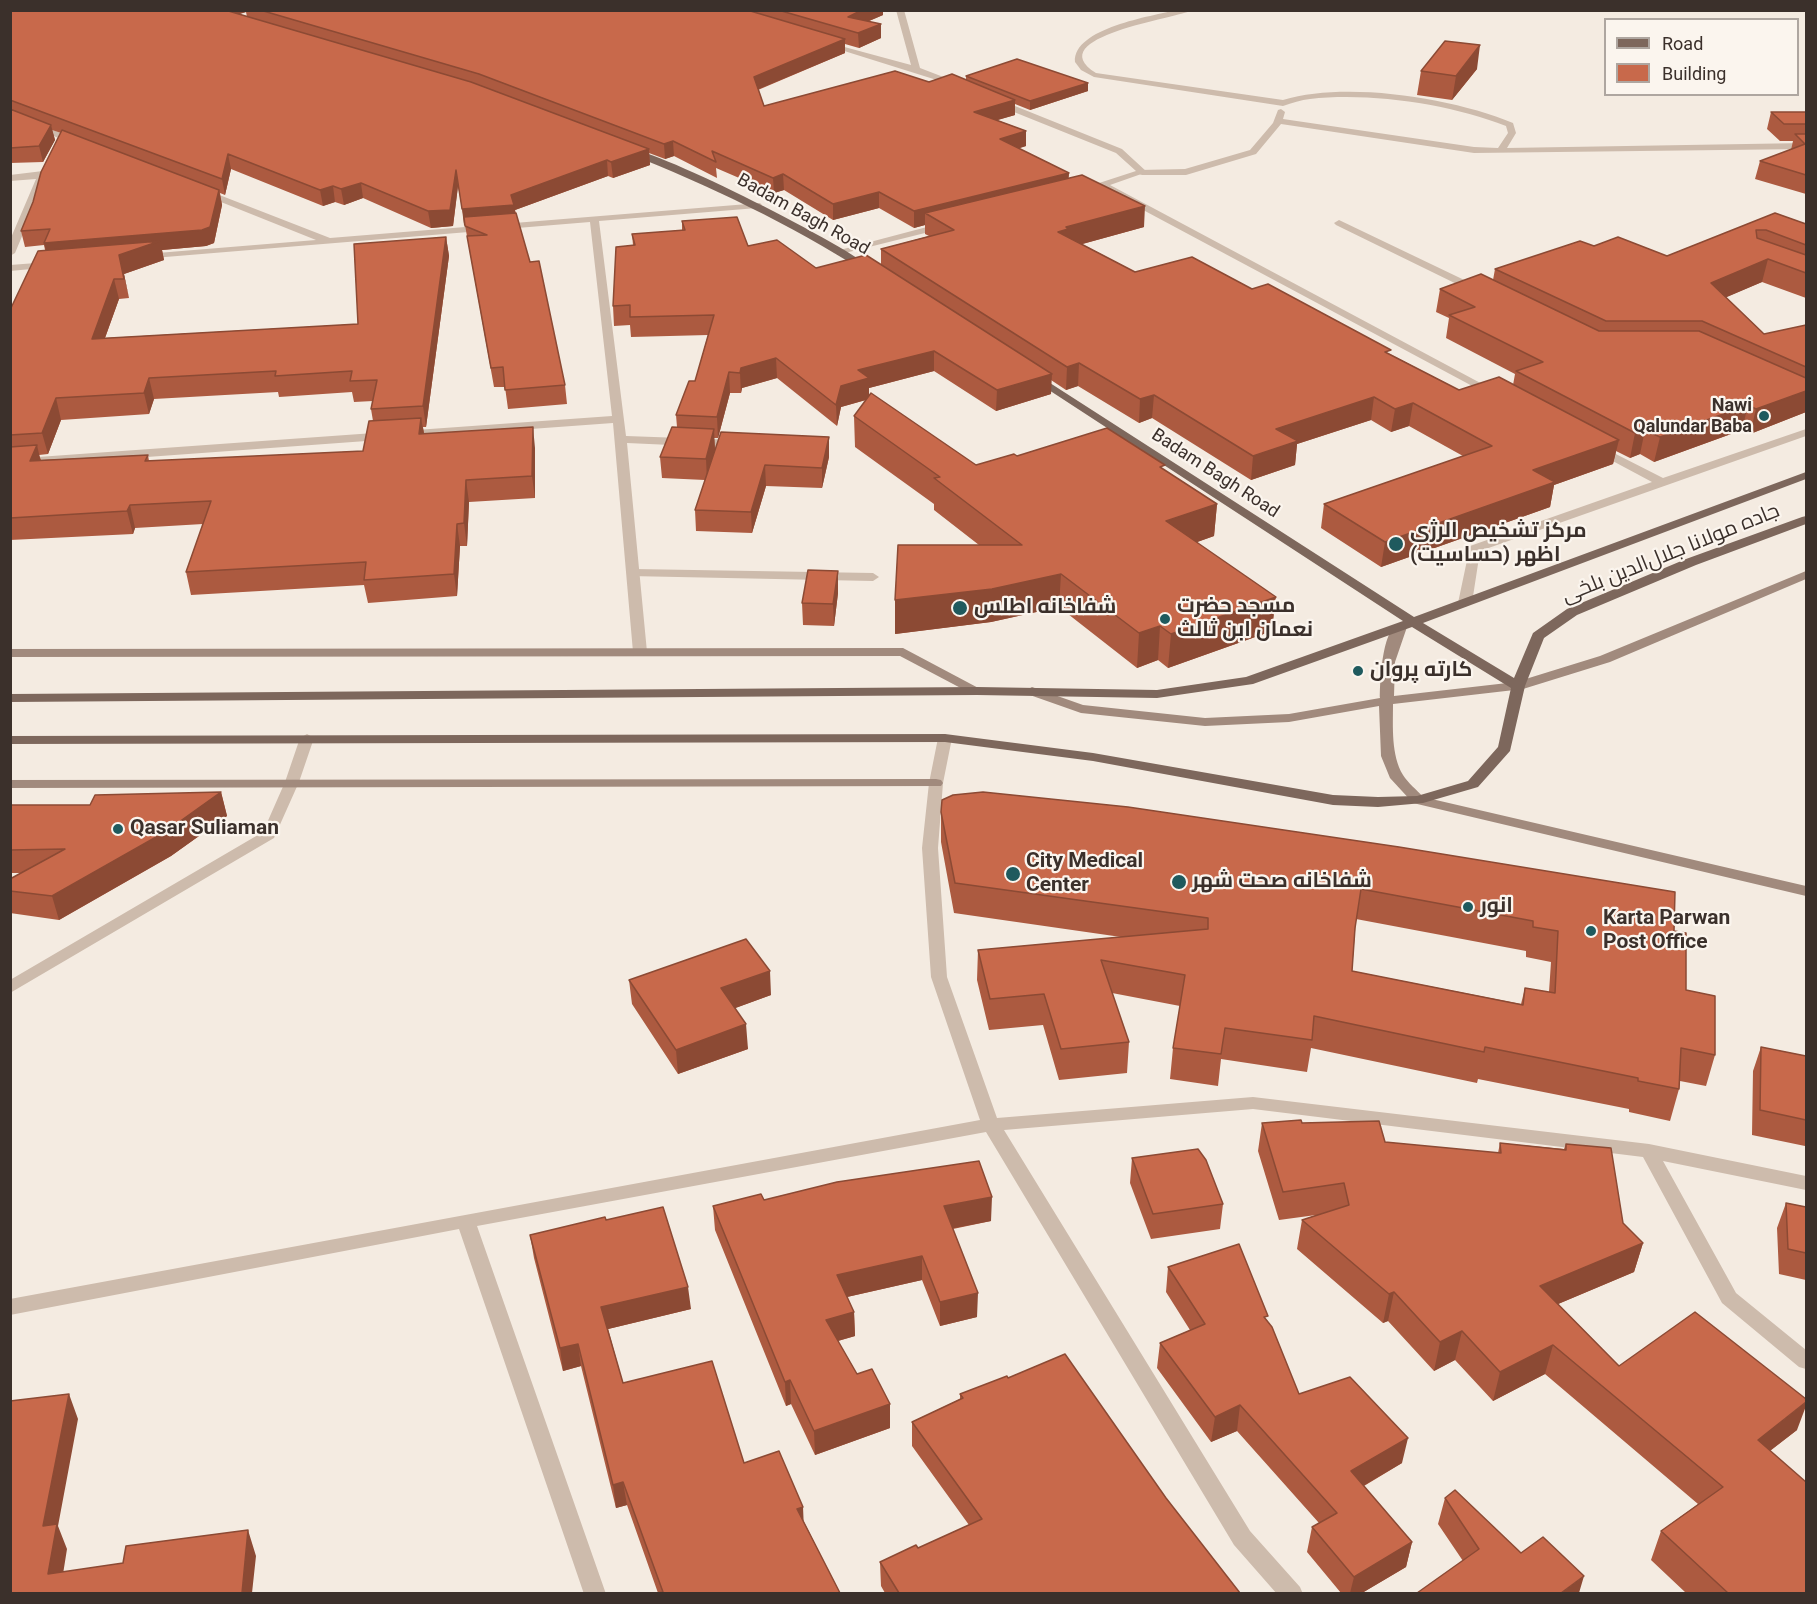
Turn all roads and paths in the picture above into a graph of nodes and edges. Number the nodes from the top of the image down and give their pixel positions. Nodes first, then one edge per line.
1 (900, 10) edge
2 (1190, 10) edge
3 (813, 40) edge
4 (916, 69) junction
5 (969, 91) edge
6 (991, 99) edge
7 (1283, 103) junction
8 (10, 117) edge
9 (1280, 121) junction
10 (63, 137) junction
11 (86, 145) edge
12 (58, 146) edge
13 (1806, 146) edge
14 (619, 147) edge
15 (1501, 151) junction
16 (48, 166) edge
17 (1142, 172) junction
18 (42, 176) junction
19 (10, 178) edge
20 (197, 189) edge
21 (757, 205) junction
22 (594, 218) junction
23 (955, 222) edge
24 (1339, 224) dead end
25 (330, 241) junction
26 (840, 251) junction
27 (10, 253) edge
28 (129, 258) edge
29 (58, 264) edge
30 (10, 268) edge
31 (881, 277) edge
32 (1485, 294) edge
33 (1021, 368) edge
34 (1504, 399) edge
35 (617, 419) junction
36 (1806, 432) edge
37 (621, 439) junction
38 (1589, 444) edge
39 (748, 445) edge
40 (10, 463) edge
41 (1806, 475) edge
42 (1663, 483) junction
43 (1806, 520) edge
44 (633, 573) junction
45 (1806, 575) edge
46 (873, 577) dead end
47 (1465, 603) junction
48 (1407, 625) junction
49 (640, 652) junction
50 (10, 653) edge
51 (1518, 686) junction
52 (977, 691) junction
53 (1032, 692) junction
54 (10, 698) edge
55 (1386, 701) junction
56 (307, 738) junction
57 (945, 738) junction
58 (10, 740) edge
59 (292, 782) junction
60 (936, 783) junction
61 (10, 784) edge
62 (1418, 800) junction
63 (1806, 891) edge
64 (10, 988) edge
65 (991, 1125) junction
66 (1649, 1151) junction
67 (1806, 1183) edge
68 (466, 1221) junction
69 (10, 1307) edge
70 (1806, 1361) edge
71 (595, 1593) edge
72 (1292, 1593) edge

1 - 4 street
2 - 7 street
3 - 4 street
4 - 5 street
6 - 17 street
7 - 9 street
7 - 15 street
8 - 10 street
9 - 15 street
9 - 17 street
10 - 11 street
10 - 12 street
13 - 15 street
14 - 21 main road, Badam Bagh Road
16 - 18 street
17 - 34 street
18 - 19 street
18 - 27 street
20 - 25 street
21 - 22 street
21 - 26 main road, Badam Bagh Road
22 - 25 street
22 - 35 street
23 - 26 street
24 - 32 street
25 - 28 street
26 - 31 main road, Badam Bagh Road
29 - 30 street
33 - 48 main road, Badam Bagh Road
35 - 37 street
35 - 40 street
36 - 42 street
37 - 39 street
37 - 44 street
38 - 42 street
41 - 47 main road, جاده مولانا جلال‌الدین بلخی
42 - 47 street
43 - 51 main road, جاده مولانا جلال‌الدین بلخی
44 - 46 street
44 - 49 street
45 - 51 street
47 - 48 main road, جاده مولانا جلال‌الدین بلخی
48 - 51 main road, Badam Bagh Road
48 - 53 main road, جاده مولانا جلال‌الدین بلخی
48 - 55 street
49 - 50 street
49 - 52 street
51 - 55 street
51 - 62 main road, جاده مولانا جلال‌الدین بلخی
52 - 53 main road, جاده مولانا جلال‌الدین بلخی
52 - 54 main road, جاده مولانا جلال‌الدین بلخی
53 - 55 street
55 - 62 street
56 - 57 main road, جاده مولانا جلال‌الدین بلخی
56 - 58 main road, جاده مولانا جلال‌الدین بلخی
56 - 59 street
57 - 60 street
57 - 62 main road, جاده مولانا جلال‌الدین بلخی
59 - 60 street
59 - 61 street
59 - 64 street
60 - 65 street
62 - 63 street
65 - 66 street
65 - 68 street
65 - 72 street
66 - 67 street
66 - 70 street
68 - 69 street
68 - 71 street

